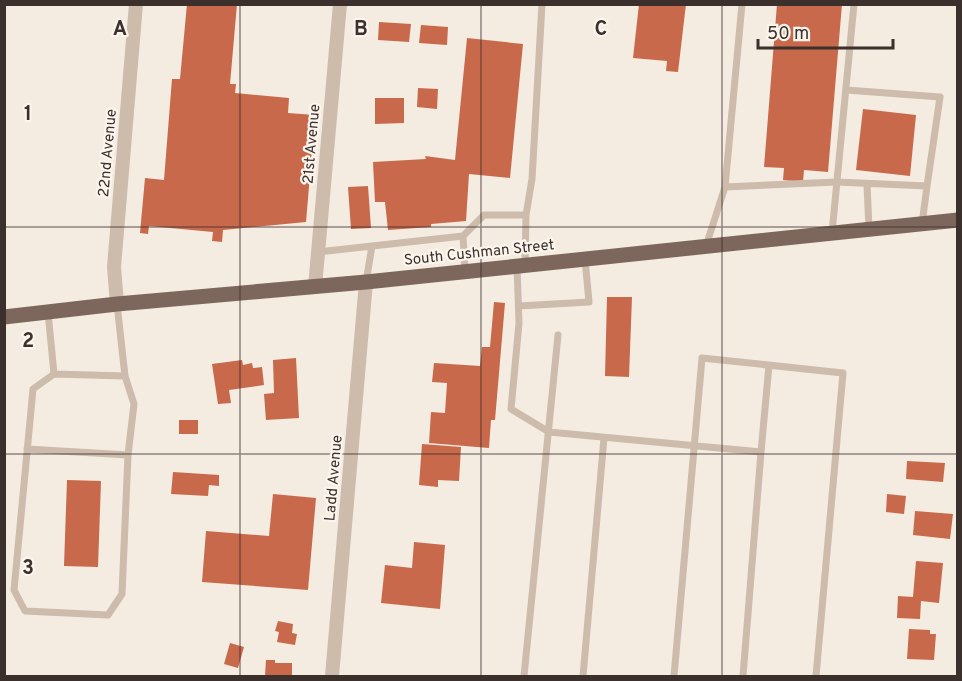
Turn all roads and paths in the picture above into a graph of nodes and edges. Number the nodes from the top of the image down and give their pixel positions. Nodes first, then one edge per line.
1 (136, 4) edge
2 (340, 4) edge
3 (542, 4) edge
4 (742, 4) edge
5 (854, 4) edge
6 (846, 90) junction
7 (837, 182) junction
8 (867, 184) junction
9 (927, 186) junction
10 (725, 187) junction
11 (526, 215) junction
12 (957, 220) edge
13 (922, 224) junction
14 (869, 229) junction
15 (832, 233) junction
16 (463, 236) junction
17 (372, 246) junction
18 (706, 246) junction
19 (318, 252) junction
20 (585, 259) junction
21 (521, 266) junction
22 (465, 271) junction
23 (366, 282) junction
24 (315, 286) junction
25 (117, 304) junction
26 (519, 306) junction
27 (48, 312) junction
28 (4, 316) edge
29 (558, 335) dead end
30 (769, 365) junction
31 (54, 374) junction
32 (125, 376) junction
33 (549, 432) junction
34 (604, 438) junction
35 (694, 445) junction
36 (27, 449) junction
37 (761, 452) junction
38 (128, 455) junction
39 (332, 676) edge
40 (524, 676) edge
41 (583, 676) edge
42 (674, 676) edge
43 (742, 676) edge
44 (816, 676) edge

1 - 25 street, 22nd Avenue
2 - 19 street, 21st Avenue
3 - 11 lane
4 - 10 lane
5 - 6 lane
6 - 7 lane
6 - 9 lane
7 - 8 lane
7 - 10 lane
7 - 15 lane
8 - 9 lane
8 - 14 lane
9 - 13 lane
10 - 18 lane
11 - 16 lane
11 - 21 lane
12 - 13 main road, South Cushman Street
13 - 14 main road, South Cushman Street
14 - 15 main road, South Cushman Street
15 - 18 main road, South Cushman Street
16 - 17 lane
16 - 22 lane
17 - 19 lane
17 - 23 lane
18 - 20 main road, South Cushman Street
19 - 24 street, 21st Avenue
20 - 21 main road, South Cushman Street
20 - 26 lane
21 - 22 main road, South Cushman Street
21 - 26 lane
22 - 23 main road, South Cushman Street
23 - 24 main road, South Cushman Street
23 - 39 street, Ladd Avenue
24 - 25 main road, South Cushman Street
25 - 27 main road, South Cushman Street
25 - 32 lane
26 - 33 lane
27 - 28 main road, South Cushman Street
27 - 31 lane
29 - 33 lane
30 - 35 lane
30 - 37 lane
30 - 44 lane
31 - 32 lane
31 - 36 lane
32 - 38 lane
33 - 34 lane
33 - 40 lane
34 - 35 lane
34 - 41 lane
35 - 37 lane
35 - 42 lane
36 - 38 lane
36 - 38 lane
37 - 43 lane

